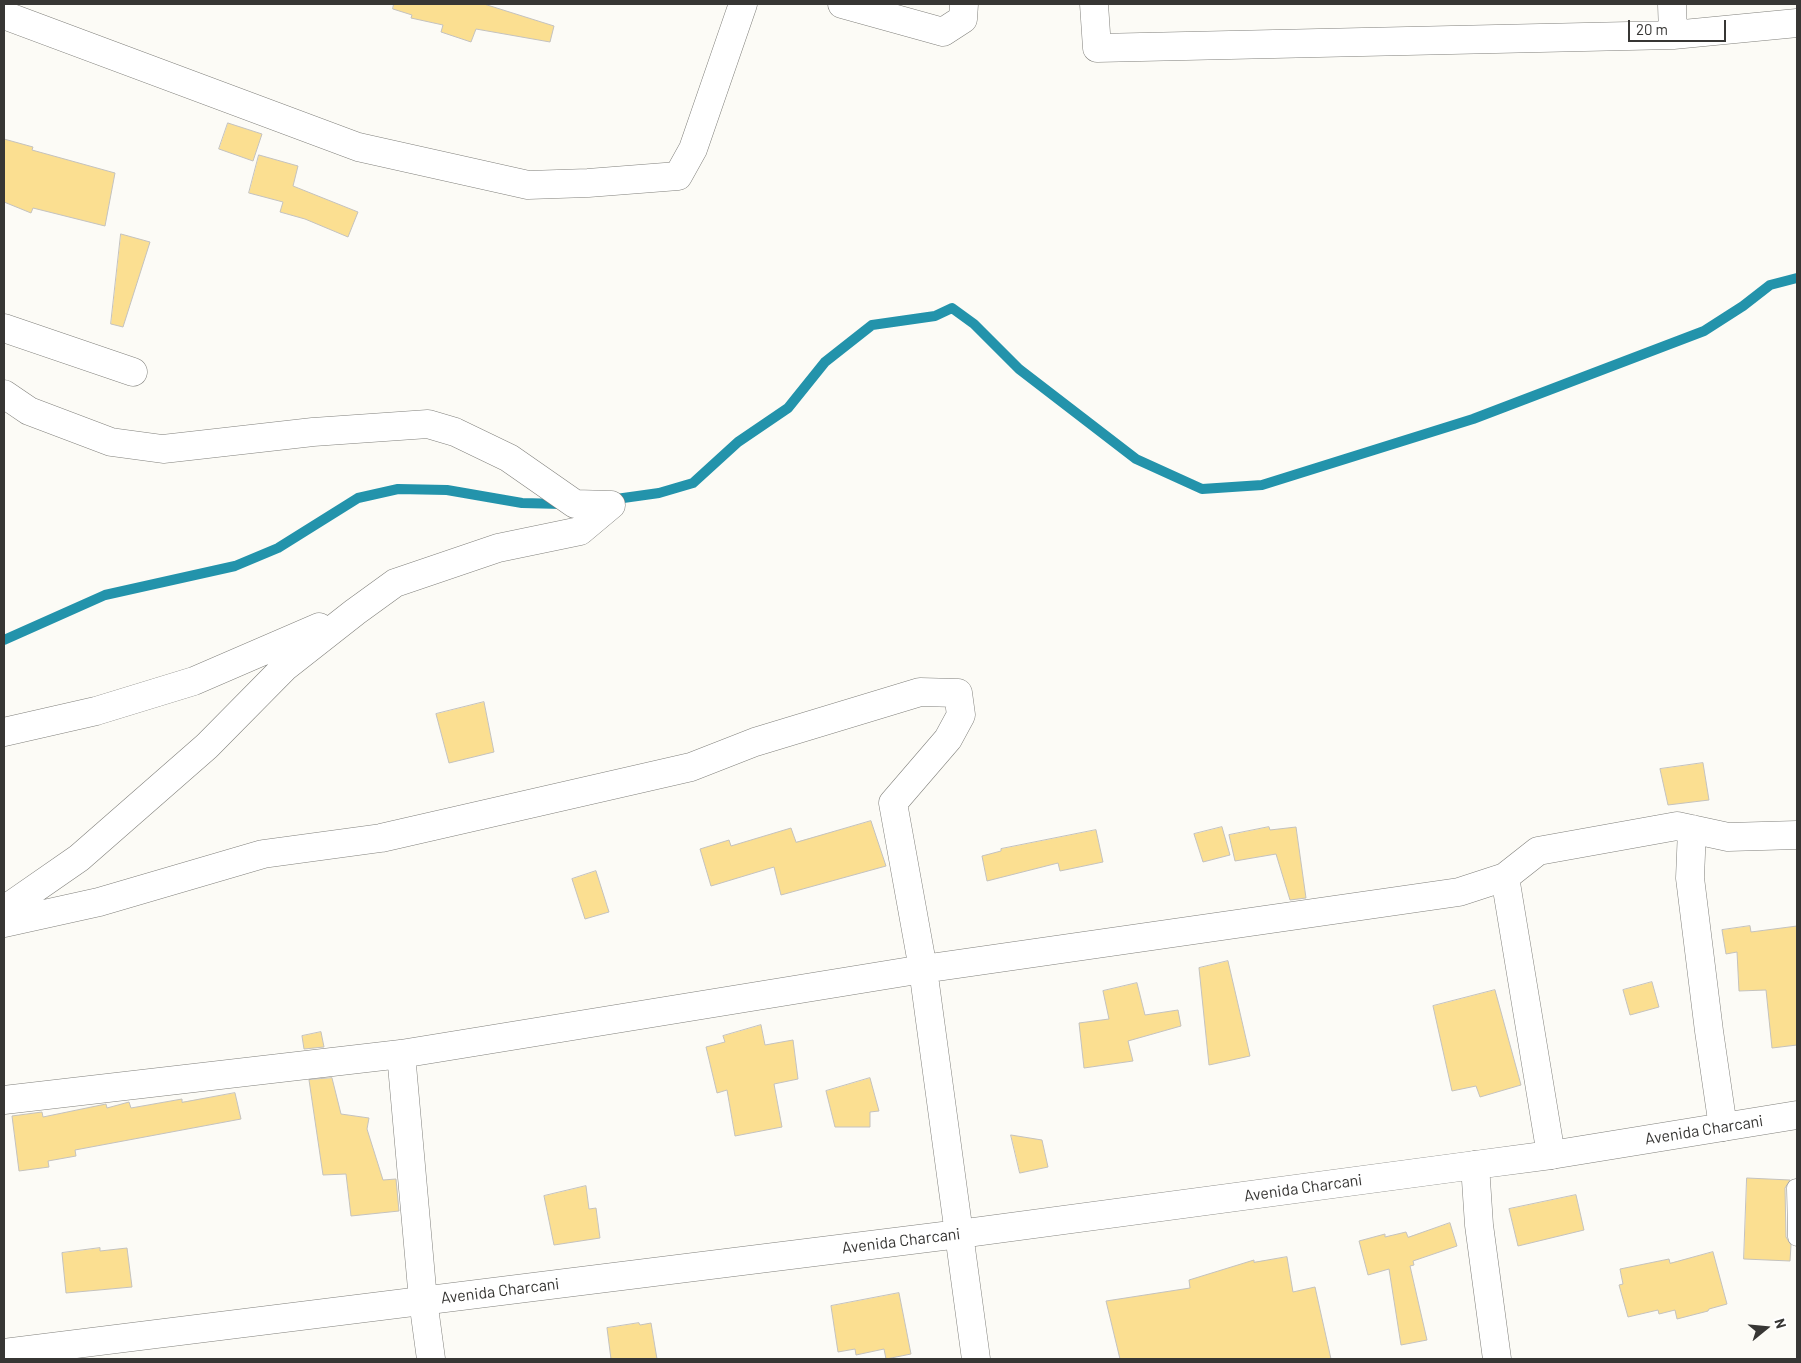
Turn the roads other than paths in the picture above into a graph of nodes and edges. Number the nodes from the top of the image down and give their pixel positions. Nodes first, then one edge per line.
1 (743, 4) edge
2 (842, 4) edge
3 (964, 4) edge
4 (1094, 4) edge
5 (1672, 4) edge
6 (4, 15) edge
7 (1797, 24) edge
8 (1673, 35) junction
9 (4, 328) edge
10 (133, 372) dead end
11 (4, 394) edge
12 (355, 612) junction
13 (4, 732) edge
14 (1692, 829) junction
15 (1797, 834) edge
16 (1505, 877) junction
17 (4, 910) edge
18 (4, 923) edge
19 (922, 969) junction
20 (401, 1054) junction
21 (4, 1100) edge
22 (1797, 1115) edge
23 (1724, 1127) junction
24 (1551, 1155) junction
25 (1475, 1165) junction
26 (1796, 1188) edge
27 (960, 1234) junction
28 (1797, 1237) edge
29 (423, 1300) junction
30 (4, 1353) edge
31 (431, 1359) edge
32 (976, 1359) edge
33 (1497, 1359) edge

1 - 6 street
2 - 3 street
4 - 8 street
5 - 8 street
7 - 8 street
9 - 10 street
11 - 12 street
12 - 13 street
12 - 17 street
14 - 15 street
14 - 16 street
14 - 23 street
16 - 19 street
16 - 24 street
18 - 19 street
19 - 20 street
19 - 27 street
20 - 21 street
20 - 29 street
22 - 23 street, Avenida Charcani
23 - 24 street, Avenida Charcani
24 - 25 street, Avenida Charcani
25 - 27 street, Avenida Charcani
25 - 33 street
26 - 28 lane
27 - 29 street, Avenida Charcani
27 - 32 street
29 - 30 street, Avenida Charcani
29 - 31 street

